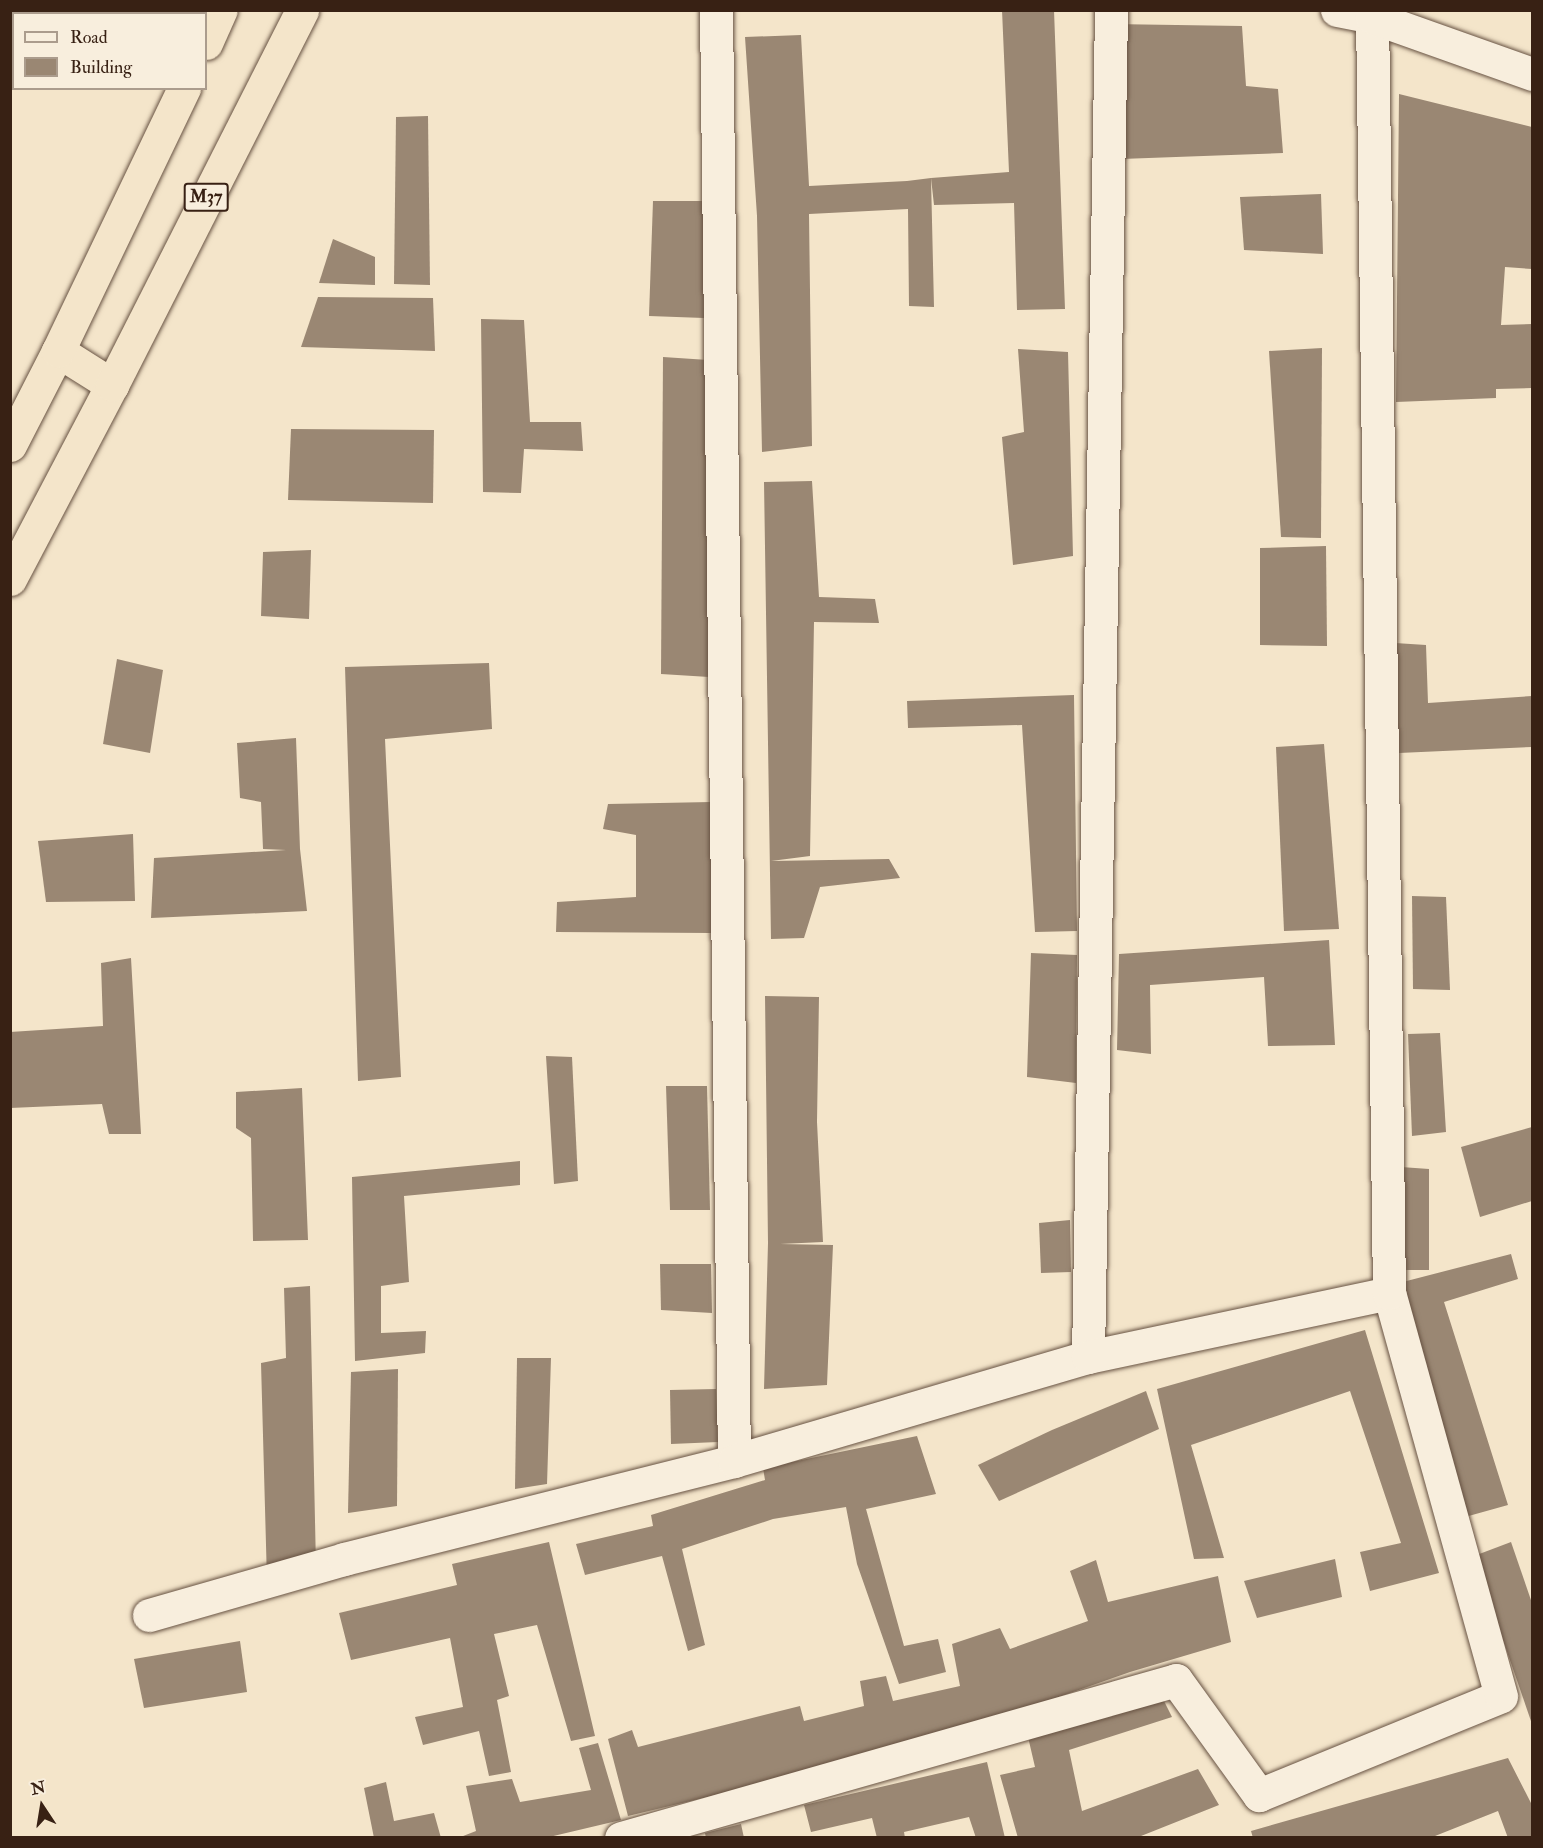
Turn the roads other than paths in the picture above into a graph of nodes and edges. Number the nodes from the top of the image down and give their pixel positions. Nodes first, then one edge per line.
1 (221, 10) edge
2 (302, 10) edge
3 (716, 10) edge
4 (1111, 10) edge
5 (1337, 10) edge
6 (1372, 17) junction
7 (207, 42) edge
8 (1533, 74) edge
9 (183, 90) edge
10 (58, 351) junction
11 (112, 385) junction
12 (10, 445) edge
13 (10, 579) edge
14 (1389, 1293) junction
15 (1088, 1357) junction
16 (734, 1461) junction
17 (149, 1615) dead end
18 (621, 1838) edge

1 - 7 highway
2 - 11 highway, M37
3 - 16 street
4 - 15 street
5 - 6 street
6 - 8 street
6 - 14 street
9 - 10 highway
10 - 11 highway
10 - 12 highway
11 - 13 highway, M37
14 - 15 street
14 - 18 street
15 - 16 street
16 - 17 street

